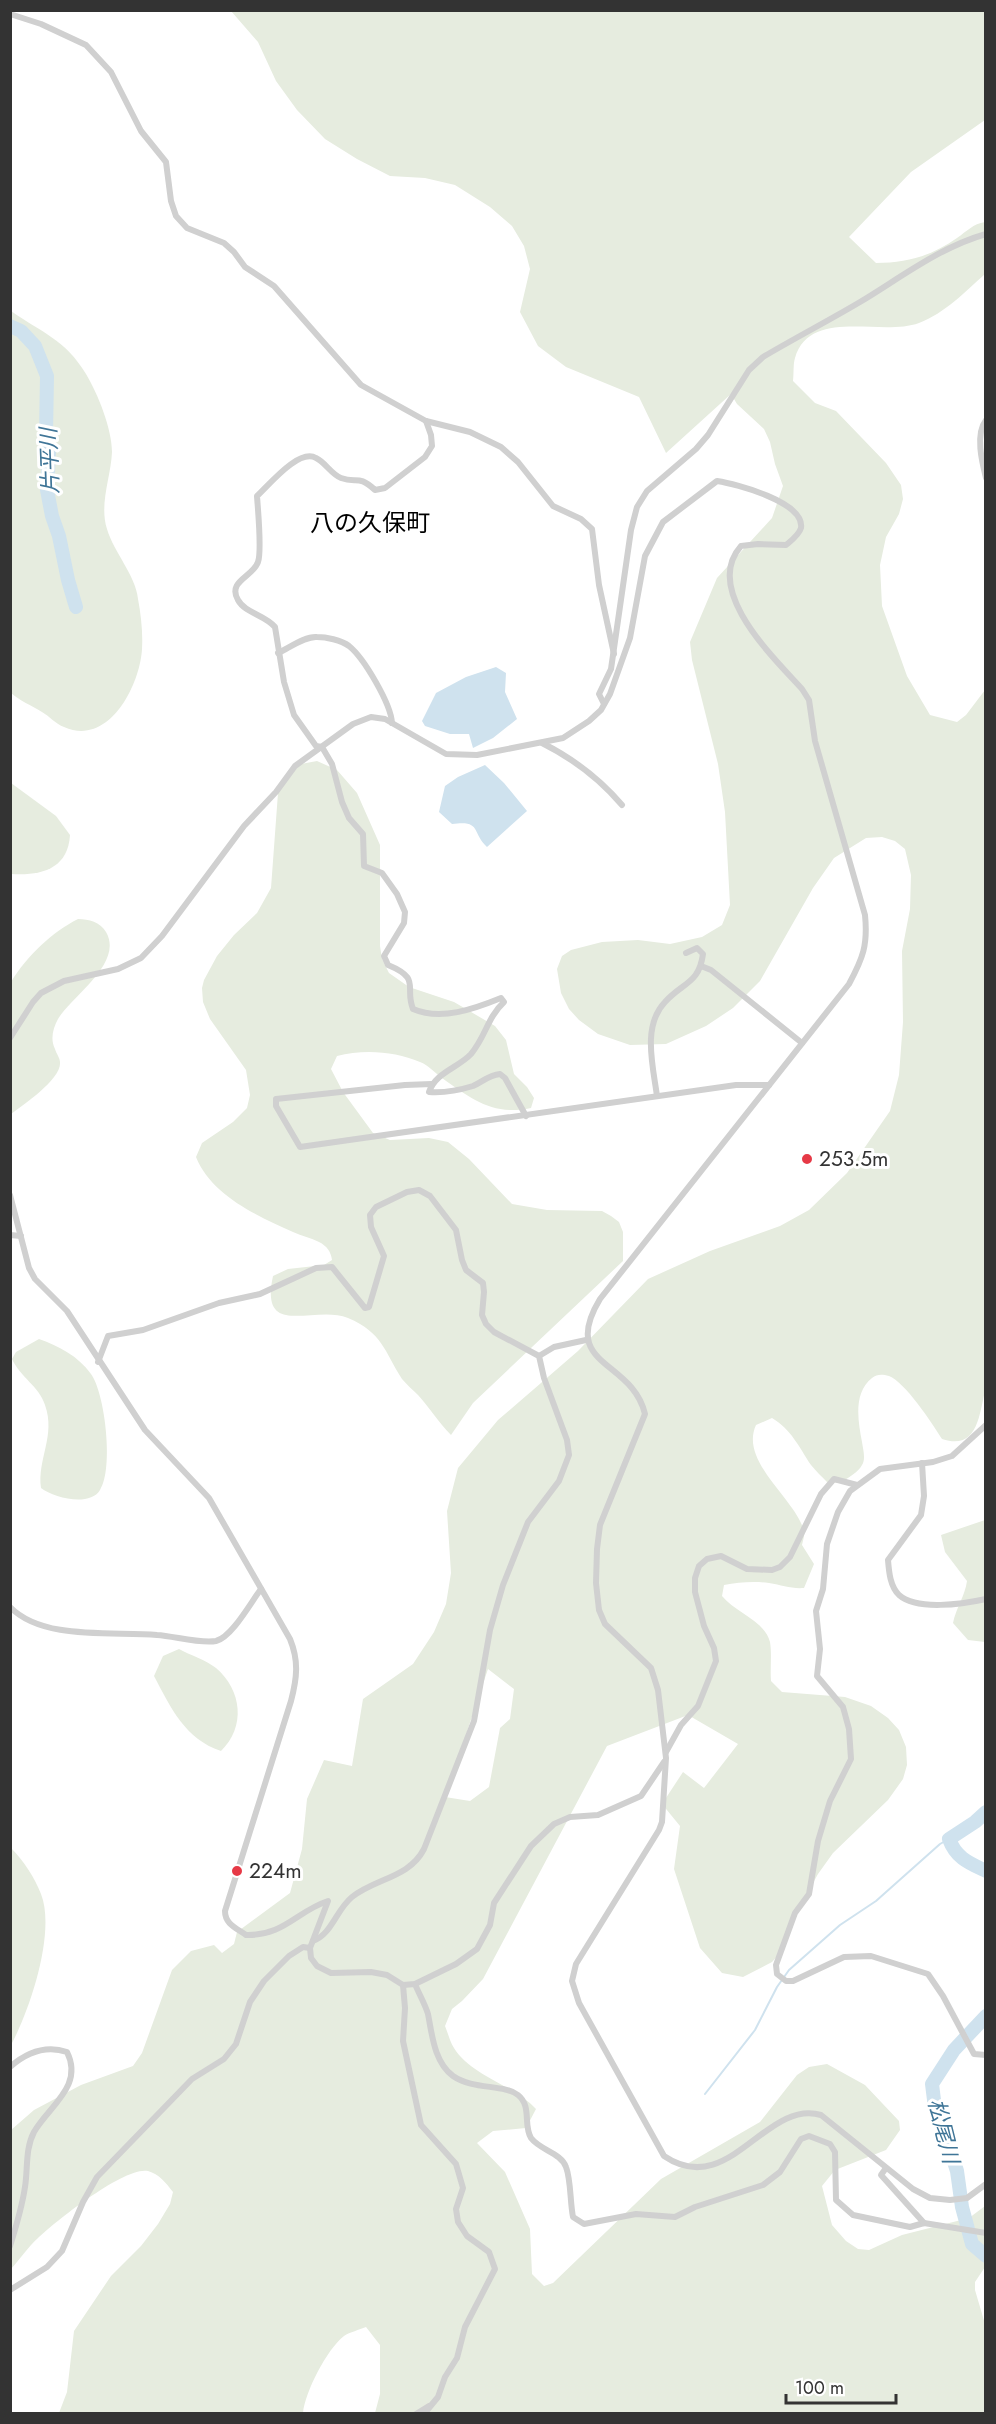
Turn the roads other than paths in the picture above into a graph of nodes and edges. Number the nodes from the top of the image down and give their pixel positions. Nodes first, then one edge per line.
1 (10, 14) edge
2 (986, 234) edge
3 (986, 420) edge
4 (426, 422) junction
5 (986, 478) edge
6 (279, 653) junction
7 (614, 654) junction
8 (604, 704) junction
9 (392, 723) junction
10 (542, 742) junction
11 (322, 747) junction
12 (622, 806) dead end
13 (686, 953) dead end
14 (702, 966) junction
15 (10, 1038) edge
16 (802, 1044) junction
17 (432, 1084) junction
18 (769, 1085) junction
19 (657, 1096) junction
20 (526, 1116) junction
21 (10, 1195) edge
22 (10, 1235) edge
23 (21, 1236) junction
24 (586, 1340) junction
25 (539, 1356) junction
26 (98, 1362) junction
27 (986, 1425) edge
28 (922, 1463) junction
29 (857, 1485) junction
30 (261, 1589) junction
31 (986, 1599) edge
32 (10, 1607) edge
33 (666, 1756) junction
34 (311, 1945) junction
35 (415, 1984) junction
36 (403, 1985) junction
37 (986, 2055) edge
38 (10, 2067) edge
39 (886, 2168) junction
40 (986, 2184) edge
41 (924, 2223) junction
42 (986, 2233) edge
43 (10, 2246) edge
44 (11, 2288) edge
45 (432, 2404) junction
46 (416, 2414) edge
47 (424, 2414) edge

1 - 4 street
2 - 7 street
3 - 5 street
4 - 6 street
4 - 7 street
6 - 9 street
6 - 11 street
7 - 8 street
8 - 10 street
8 - 16 street
9 - 10 street
9 - 11 street
10 - 12 street
11 - 15 street
11 - 17 street
13 - 14 street
14 - 16 street
14 - 19 street
16 - 18 street
17 - 20 street
17 - 20 street
18 - 19 street
18 - 24 street
19 - 20 street
21 - 23 street
22 - 23 street
23 - 26 street
24 - 25 street
24 - 33 street
25 - 26 street
25 - 34 street
26 - 30 street
27 - 28 street
28 - 29 street
28 - 31 street
29 - 33 street
29 - 37 street
30 - 32 street
30 - 34 street
33 - 35 street
33 - 39 street
34 - 36 street
34 - 44 street
35 - 36 street
35 - 41 street
36 - 45 street
38 - 43 street
39 - 40 street
39 - 41 street
41 - 42 street
45 - 46 street
45 - 47 street

